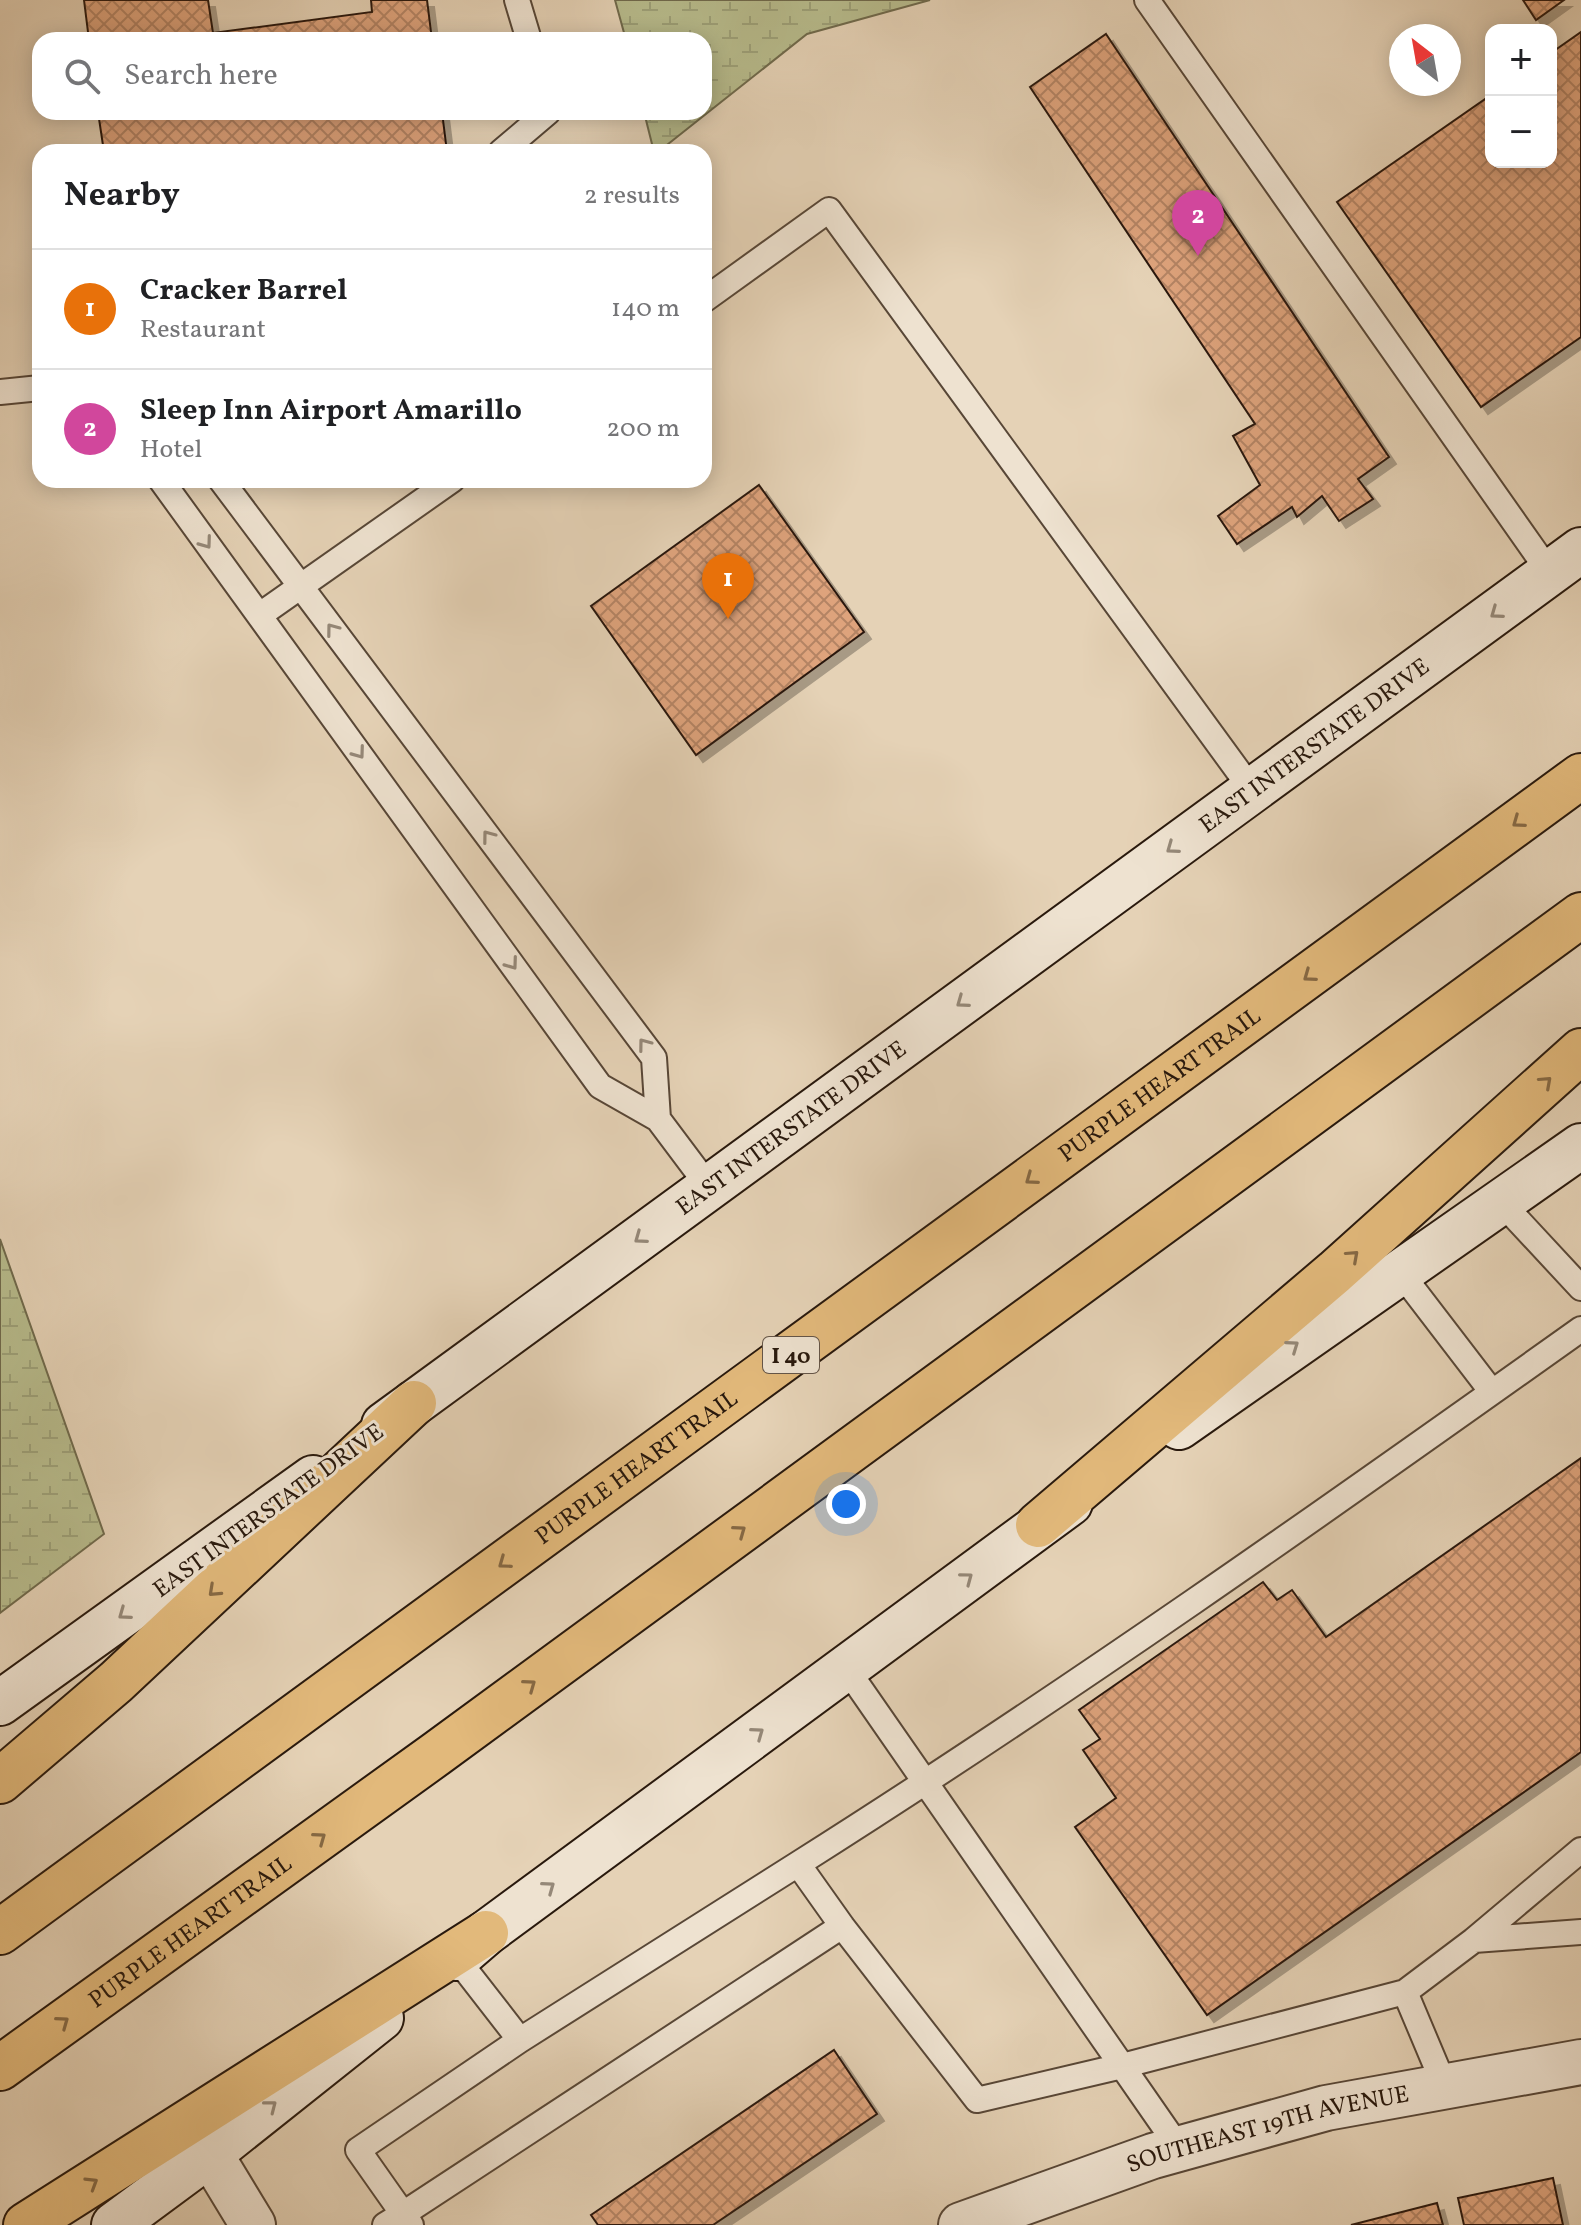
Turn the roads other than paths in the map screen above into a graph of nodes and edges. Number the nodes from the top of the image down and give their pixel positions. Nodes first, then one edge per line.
1 (517, 0) edge
2 (1147, 0) edge
3 (527, 32) edge
4 (539, 120) edge
5 (510, 144) edge
6 (712, 294) edge
7 (32, 389) edge
8 (0, 392) edge
9 (167, 488) edge
10 (227, 488) edge
11 (441, 488) edge
12 (1565, 562) edge
13 (300, 586) junction
14 (260, 615) junction
15 (1581, 776) edge
16 (1252, 790) junction
17 (1581, 915) edge
18 (1581, 1051) edge
19 (658, 1119) junction
20 (1581, 1146) edge
21 (709, 1187) junction
22 (1501, 1202) junction
23 (1400, 1272) junction
24 (1581, 1288) edge
25 (1581, 1329) edge
26 (1492, 1392) junction
27 (414, 1403) junction
28 (1038, 1525) junction
29 (846, 1668) junction
30 (0, 1703) edge
31 (0, 1781) edge
32 (926, 1783) junction
33 (1581, 1850) edge
34 (798, 1864) junction
35 (842, 1926) junction
36 (0, 1932) edge
37 (1581, 1932) edge
38 (1474, 1940) junction
39 (471, 1946) junction
40 (1405, 1992) junction
41 (520, 2040) junction
42 (1581, 2062) edge
43 (1122, 2066) junction
44 (0, 2068) edge
45 (1445, 2087) junction
46 (1179, 2148) junction
47 (210, 2154) junction
48 (400, 2221) edge
49 (26, 2225) edge
50 (114, 2225) edge
51 (253, 2225) edge
52 (961, 2225) edge

1 - 3 lane
2 - 12 lane
4 - 5 lane
6 - 16 lane
7 - 8 lane
9 -> 14 lane
10 - 13 lane
11 - 13 lane
12 -> 16 main road, EAST INTERSTATE DRIVE
13 - 14 lane
19 -> 13 lane
14 -> 19 lane
15 -> 36 highway, PURPLE HEART TRAIL / I 40
16 -> 21 main road, EAST INTERSTATE DRIVE
44 -> 17 highway, PURPLE HEART TRAIL
28 -> 18 highway
19 - 21 lane
20 - 22 main road
21 -> 27 main road, EAST INTERSTATE DRIVE
22 - 23 main road
22 - 24 lane
23 - 26 lane
28 -> 23 main road
25 - 26 lane
26 - 32 lane
27 -> 30 main road, EAST INTERSTATE DRIVE
27 -> 31 highway
29 -> 28 main road
29 - 32 lane
39 -> 29 main road
32 - 34 lane
32 - 43 lane
33 - 38 lane
34 - 35 lane
34 - 41 lane
35 - 43 lane
35 - 48 lane
37 - 38 lane
38 - 40 lane
39 - 41 lane
47 -> 39 main road
49 -> 39 highway
40 - 43 lane
40 - 45 lane
41 - 48 lane
42 - 45 main road, SOUTHEAST 19TH AVENUE
43 - 46 lane
45 - 46 main road, SOUTHEAST 19TH AVENUE
46 - 52 main road, SOUTHEAST 19TH AVENUE
47 - 50 main road
47 - 51 main road

